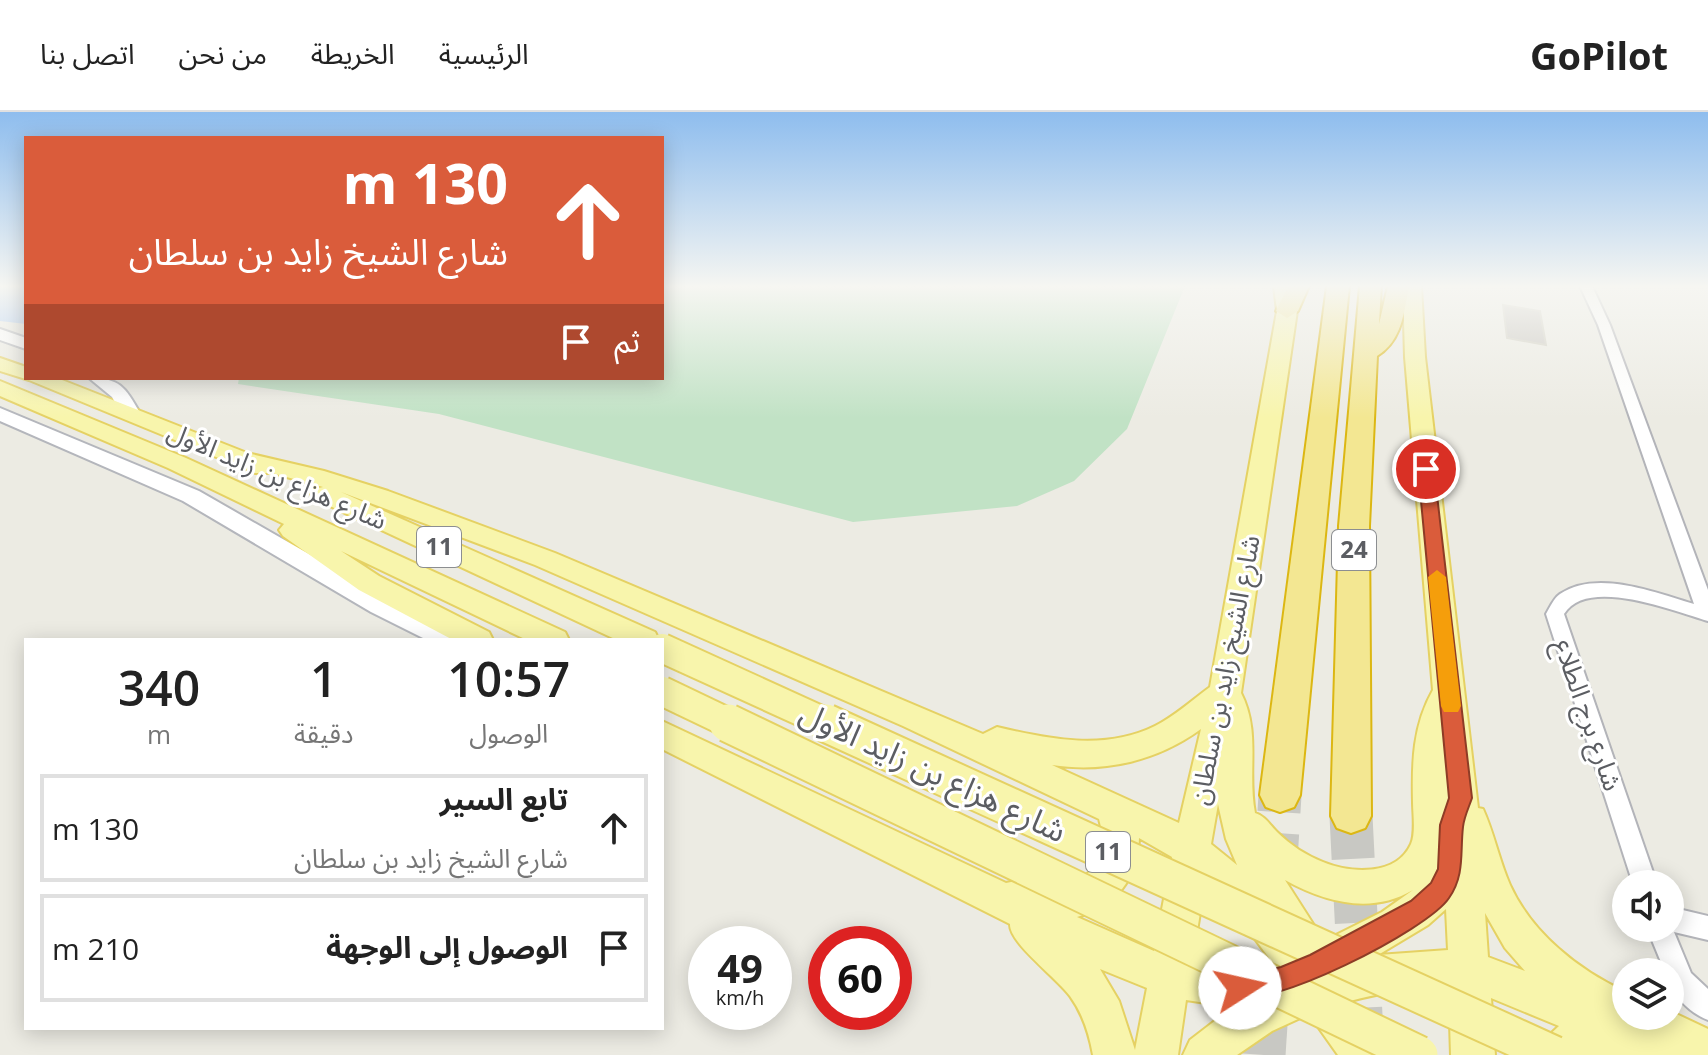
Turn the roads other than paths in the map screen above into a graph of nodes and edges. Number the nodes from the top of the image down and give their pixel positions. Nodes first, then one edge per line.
1 (1284, 330) edge
2 (1333, 330) edge
3 (1367, 330) edge
4 (1388, 330) edge
5 (1414, 330) edge
6 (1606, 330) edge
7 (0, 334) edge
8 (24, 343) edge
9 (1365, 353) junction
10 (0, 364) edge
11 (24, 373) edge
12 (43, 380) edge
13 (101, 380) edge
14 (0, 388) edge
15 (130, 413) junction
16 (0, 414) edge
17 (247, 460) junction
18 (265, 504) junction
19 (1707, 613) edge
20 (445, 638) edge
21 (474, 638) edge
22 (550, 638) edge
23 (639, 638) edge
24 (664, 649) edge
25 (1449, 689) junction
26 (664, 692) edge
27 (1225, 693) junction
28 (914, 717) junction
29 (664, 735) edge
30 (1280, 795) tunnel mouth
31 (1460, 798) junction
32 (1235, 801) junction
33 (1112, 807) junction
34 (1351, 816) tunnel mouth
35 (1192, 848) junction
36 (1640, 870) edge
37 (987, 895) junction
38 (1684, 922) edge
39 (1708, 928) edge
40 (1666, 942) edge
41 (1469, 972) junction
42 (1168, 977) junction
43 (1318, 978) junction
44 (1708, 1007) edge
45 (1612, 1010) edge
46 (1612, 1016) edge
47 (1612, 1027) edge
48 (1642, 1030) edge
49 (1653, 1030) edge
50 (1708, 1051) edge
51 (1115, 1055) edge
52 (1156, 1055) edge
53 (1205, 1055) edge
54 (1364, 1055) edge
55 (1394, 1055) edge
56 (1419, 1055) edge
57 (1473, 1055) edge
58 (1556, 1055) edge
59 (1678, 1055) edge

1 - 27 main road, شارع الشيخ زايد بن سلطان
2 - 30 highway, 24
3 - 9 highway, 24
4 - 9 highway
5 - 25 main road
6 - 19 street
7 - 8 street
9 - 34 highway, 24
10 - 11 main road
12 - 15 main road, شارع هزاع بن زايد الأول / 11
13 - 15 street
14 - 18 main road, شارع هزاع بن زايد الأول / 11
15 - 17 main road, شارع هزاع بن زايد الأول / 11
16 - 20 street
17 - 23 main road, شارع هزاع بن زايد الأول / 11
17 - 28 main road
18 - 21 main road
18 - 22 main road, شارع هزاع بن زايد الأول / 11
19 - 36 street, شارع برج الطلاع
24 - 58 main road, شارع هزاع بن زايد الأول / 11, bridge
25 - 31 main road
25 - 32 main road
26 - 56 main road, شارع هزاع بن زايد الأول / 11, bridge
27 - 28 main road
27 - 32 main road
27 - 35 main road, شارع الشيخ زايد بن سلطان
28 - 33 main road
29 - 37 main road
31 - 41 main road
31 - 43 main road
31 - 45 main road
32 - 43 main road
33 - 35 main road
33 - 37 main road
35 - 42 main road, شارع الشيخ زايد بن سلطان
35 - 43 main road
37 - 42 main road
37 - 51 main road
38 - 39 street
40 - 44 street
41 - 43 main road
41 - 46 main road
41 - 57 main road
42 - 43 main road
42 - 52 main road, شارع الشيخ زايد بن سلطان
43 - 53 main road
43 - 54 main road
43 - 55 main road
47 - 58 main road
48 - 59 main road
49 - 50 main road

